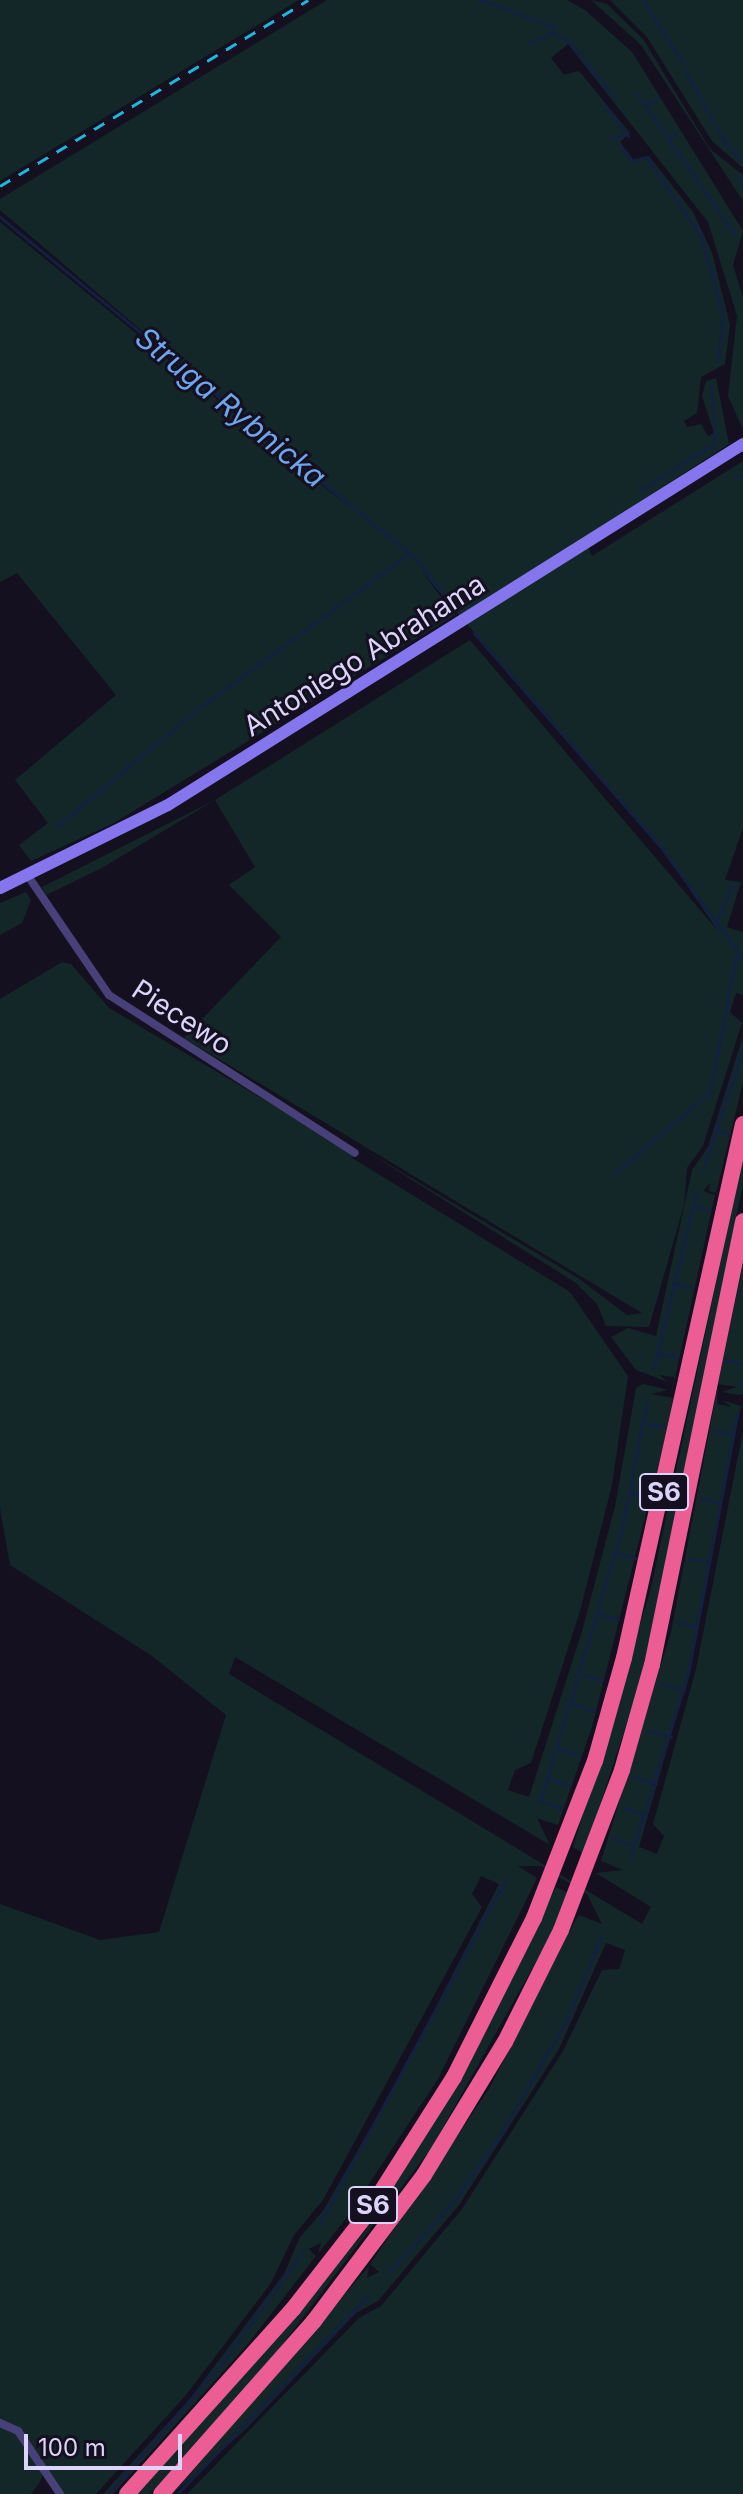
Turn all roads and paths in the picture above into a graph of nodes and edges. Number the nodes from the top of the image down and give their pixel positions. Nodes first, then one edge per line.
1 (743, 444) edge
2 (28, 876) junction
3 (0, 888) edge
4 (743, 1124) edge
5 (355, 1153) dead end
6 (743, 1221) edge
7 (0, 2423) edge
8 (60, 2494) edge
9 (127, 2494) edge
10 (161, 2494) edge

1 - 2 main road, Antoniego Abrahama
2 - 3 main road, Antoniego Abrahama
2 - 5 street, Piecewo
4 - 9 highway, S6
6 - 10 highway, S6
7 - 8 street

